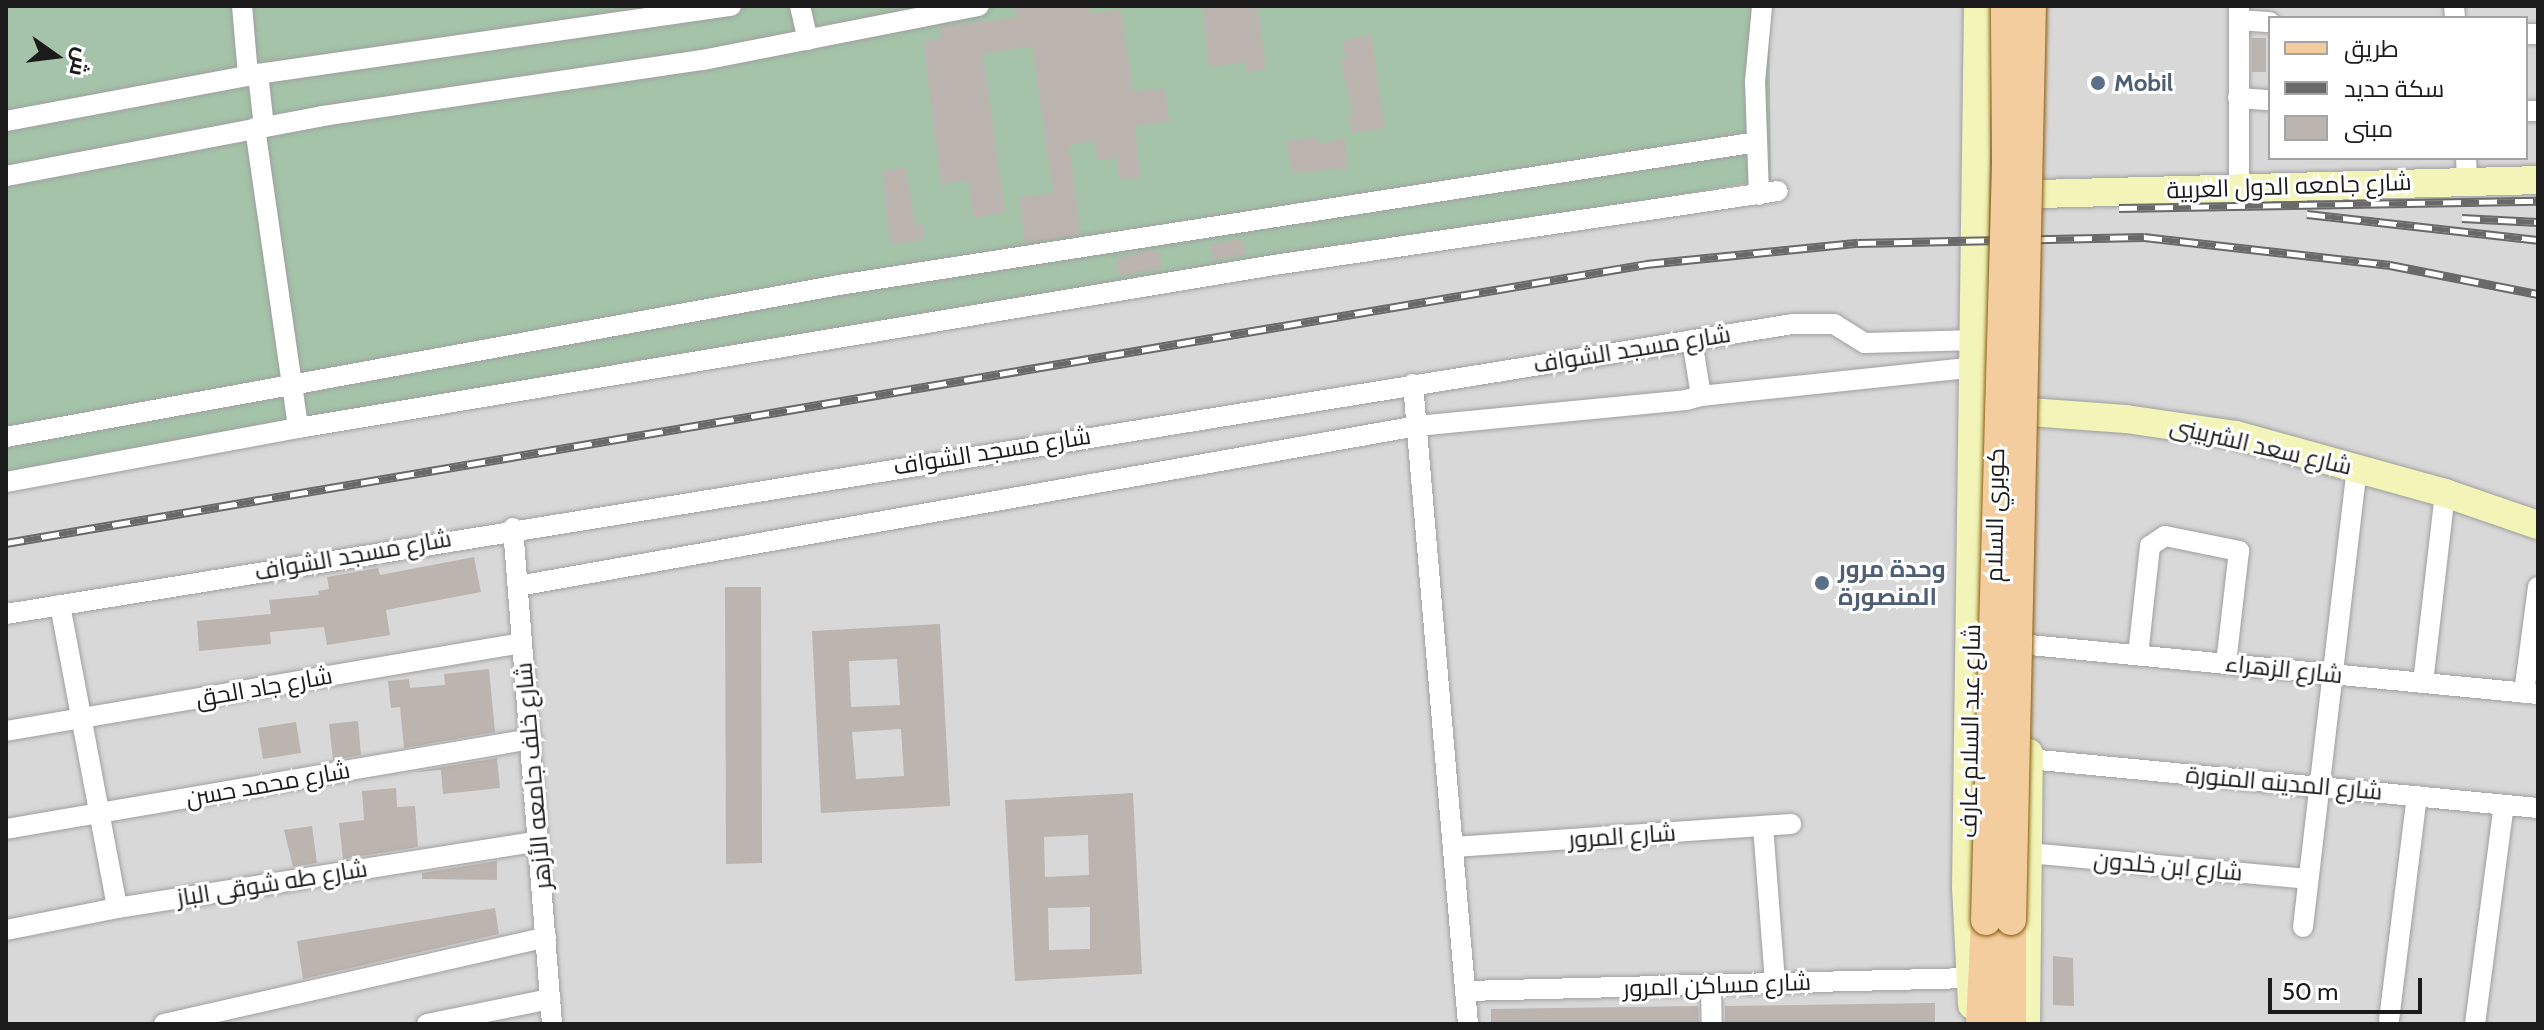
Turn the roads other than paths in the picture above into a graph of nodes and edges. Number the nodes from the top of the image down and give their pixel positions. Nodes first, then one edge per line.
1 (242, 6) edge
2 (731, 6) edge
3 (800, 6) edge
4 (979, 6) edge
5 (1762, 6) edge
6 (1978, 6) edge
7 (2006, 6) edge
8 (2031, 6) edge
9 (2046, 6) edge
10 (2239, 13) edge
11 (2268, 21) edge
12 (808, 40) junction
13 (253, 74) junction
14 (2238, 98) junction
15 (2268, 100) edge
16 (6, 121) edge
17 (259, 128) junction
18 (2041, 135) junction
19 (1978, 137) junction
20 (1757, 142) junction
21 (2467, 169) edge
22 (6, 176) edge
23 (2538, 180) edge
24 (2239, 187) junction
25 (2039, 194) junction
26 (1692, 340) junction
27 (1976, 353) junction
28 (1413, 384) junction
29 (294, 385) junction
30 (1701, 396) junction
31 (1976, 409) junction
32 (2033, 411) junction
33 (1417, 426) junction
34 (298, 428) junction
35 (6, 437) edge
36 (2357, 467) junction
37 (6, 482) edge
38 (2445, 493) junction
39 (2538, 525) edge
40 (513, 528) junction
41 (518, 586) junction
42 (2538, 587) edge
43 (60, 605) junction
44 (6, 614) edge
45 (522, 643) junction
46 (2030, 645) junction
47 (2138, 655) junction
48 (2226, 663) junction
49 (2332, 674) junction
50 (2423, 683) junction
51 (2531, 694) edge
52 (81, 718) junction
53 (6, 731) edge
54 (531, 739) junction
55 (2029, 759) junction
56 (2319, 787) junction
57 (2417, 796) junction
58 (2504, 805) junction
59 (2538, 808) edge
60 (99, 813) junction
61 (1791, 824) dead end
62 (1763, 826) junction
63 (6, 829) edge
64 (538, 841) junction
65 (1453, 847) junction
66 (2028, 853) junction
67 (2308, 879) junction
68 (1966, 887) junction
69 (2028, 889) junction
70 (117, 908) junction
71 (1999, 920) junction
72 (2303, 927) dead end
73 (6, 930) edge
74 (546, 937) junction
75 (1969, 978) junction
76 (1775, 983) junction
77 (1711, 985) junction
78 (1466, 991) junction
79 (550, 999) junction
80 (2389, 1020) dead end
81 (164, 1024) edge
82 (427, 1024) edge
83 (552, 1024) edge
84 (1468, 1024) edge
85 (1712, 1024) edge
86 (1974, 1024) edge
87 (1981, 1024) edge
88 (2024, 1024) edge
89 (2475, 1024) edge

1 - 13 street
2 - 13 street
3 - 12 street
4 - 12 street
5 - 20 street
6 - 19 main road, شارع عبد السلام عارف
7 - 71 main road, كوبري السلام, bridge
8 - 71 main road, كوبري السلام, bridge
9 - 18 main road
10 - 11 street
10 - 14 street
12 - 17 street
13 - 16 street
13 - 17 street
14 - 15 street
14 - 24 street
17 - 22 street
17 - 29 street
18 - 19 main road
18 - 25 main road
19 - 27 main road, شارع عبد السلام عارف
20 - 29 street
20 - 34 street
21 - 23 main road, شارع جامعه الدول العربية
21 - 24 main road, شارع جامعه الدول العربية
24 - 25 main road, شارع جامعه الدول العربية
25 - 32 main road
26 - 27 street, شارع مسجد الشواف
26 - 28 street, شارع مسجد الشواف
26 - 30 street
27 - 30 street
27 - 31 main road, شارع عبد السلام عارف
28 - 33 street
28 - 40 street, شارع مسجد الشواف
29 - 34 street
29 - 35 street
30 - 33 street
31 - 32 main road, شارع سعد الشربينى
31 - 68 main road, شارع عبد السلام عارف
32 - 36 main road, شارع سعد الشربينى
32 - 46 main road
33 - 41 street
33 - 65 street
34 - 37 street
36 - 38 main road, شارع سعد الشربينى
36 - 49 street
38 - 39 main road, شارع سعد الشربينى
38 - 50 street
40 - 41 street, شارع خلف جامعه الأزهر
40 - 43 street, شارع مسجد الشواف
41 - 45 street, شارع خلف جامعه الأزهر
42 - 51 street
43 - 44 street, شارع مسجد الشواف
43 - 52 street
45 - 52 street, شارع جاد الحق
45 - 54 street, شارع خلف جامعه الأزهر
46 - 47 street, شارع الزهراء
46 - 55 main road
47 - 48 street, شارع الزهراء
47 - 48 street
48 - 49 street, شارع الزهراء
49 - 50 street, شارع الزهراء
49 - 56 street
50 - 51 street, شارع الزهراء
52 - 53 street, شارع جاد الحق
52 - 60 street
54 - 60 street, شارع محمد حسن
54 - 64 street, شارع خلف جامعه الأزهر
55 - 56 street, شارع المدينه المنورة
55 - 66 main road
56 - 57 street, شارع المدينه المنورة
56 - 67 street
57 - 58 street, شارع المدينه المنورة
57 - 80 street
58 - 59 street, شارع المدينه المنورة
58 - 89 street
60 - 63 street, شارع محمد حسن
60 - 70 street
61 - 62 street, شارع المرور
62 - 65 street, شارع المرور
62 - 76 street
64 - 70 street, شارع طه شوقى الباز
64 - 74 street, شارع خلف جامعه الأزهر
65 - 78 street
66 - 67 street, شارع ابن خلدون
66 - 69 main road
67 - 72 street
68 - 69 main road
68 - 75 main road, شارع عبد السلام عارف
69 - 88 main road
70 - 73 street, شارع طه شوقى الباز
71 - 87 main road, كوبري السلام
71 - 88 main road, كوبري السلام
74 - 79 street, شارع خلف جامعه الأزهر
74 - 81 street
75 - 76 street, شارع مساكن المرور
75 - 86 main road, شارع عبد السلام عارف
76 - 77 street, شارع مساكن المرور
77 - 78 street, شارع مساكن المرور
77 - 85 street
78 - 84 street
79 - 82 street
79 - 83 street, شارع خلف جامعه الأزهر

